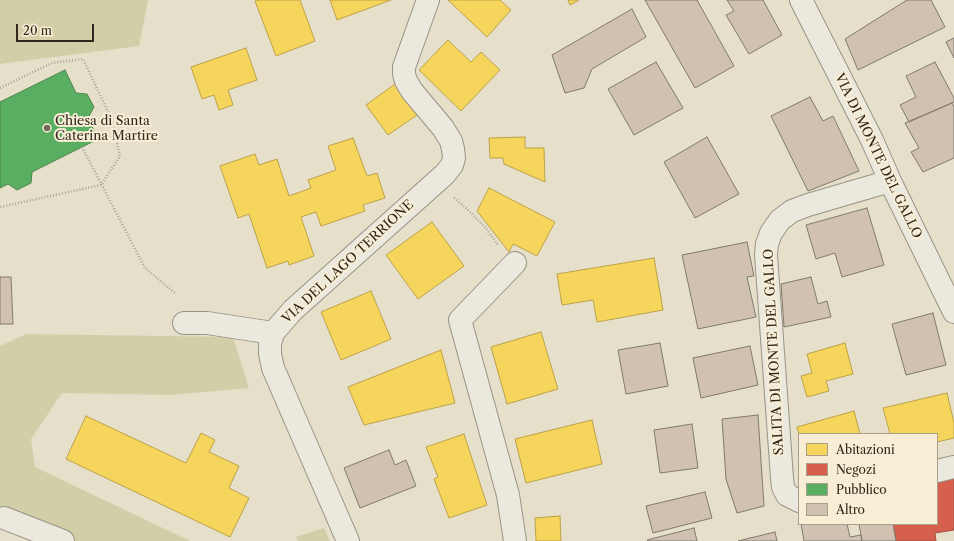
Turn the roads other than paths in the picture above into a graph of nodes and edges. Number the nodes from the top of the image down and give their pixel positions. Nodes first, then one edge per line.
1 (428, 0) edge
2 (801, 0) edge
3 (890, 181) junction
4 (515, 263) road end
5 (954, 312) edge
6 (184, 323) dead end
7 (273, 333) junction
8 (954, 467) edge
9 (938, 471) edge
10 (798, 500) edge
11 (4, 518) dead end
12 (62, 541) edge
13 (348, 541) edge
14 (515, 541) edge

1 - 7 street, VIA DEL LAGO TERRIONE
2 - 3 street, VIA DI MONTE DEL GALLO
3 - 5 street, VIA DI MONTE DEL GALLO
3 - 10 street, SALITA DI MONTE DEL GALLO
4 - 14 street
6 - 7 street
7 - 13 street, VIA DEL LAGO TERRIONE
8 - 9 street
11 - 12 street

